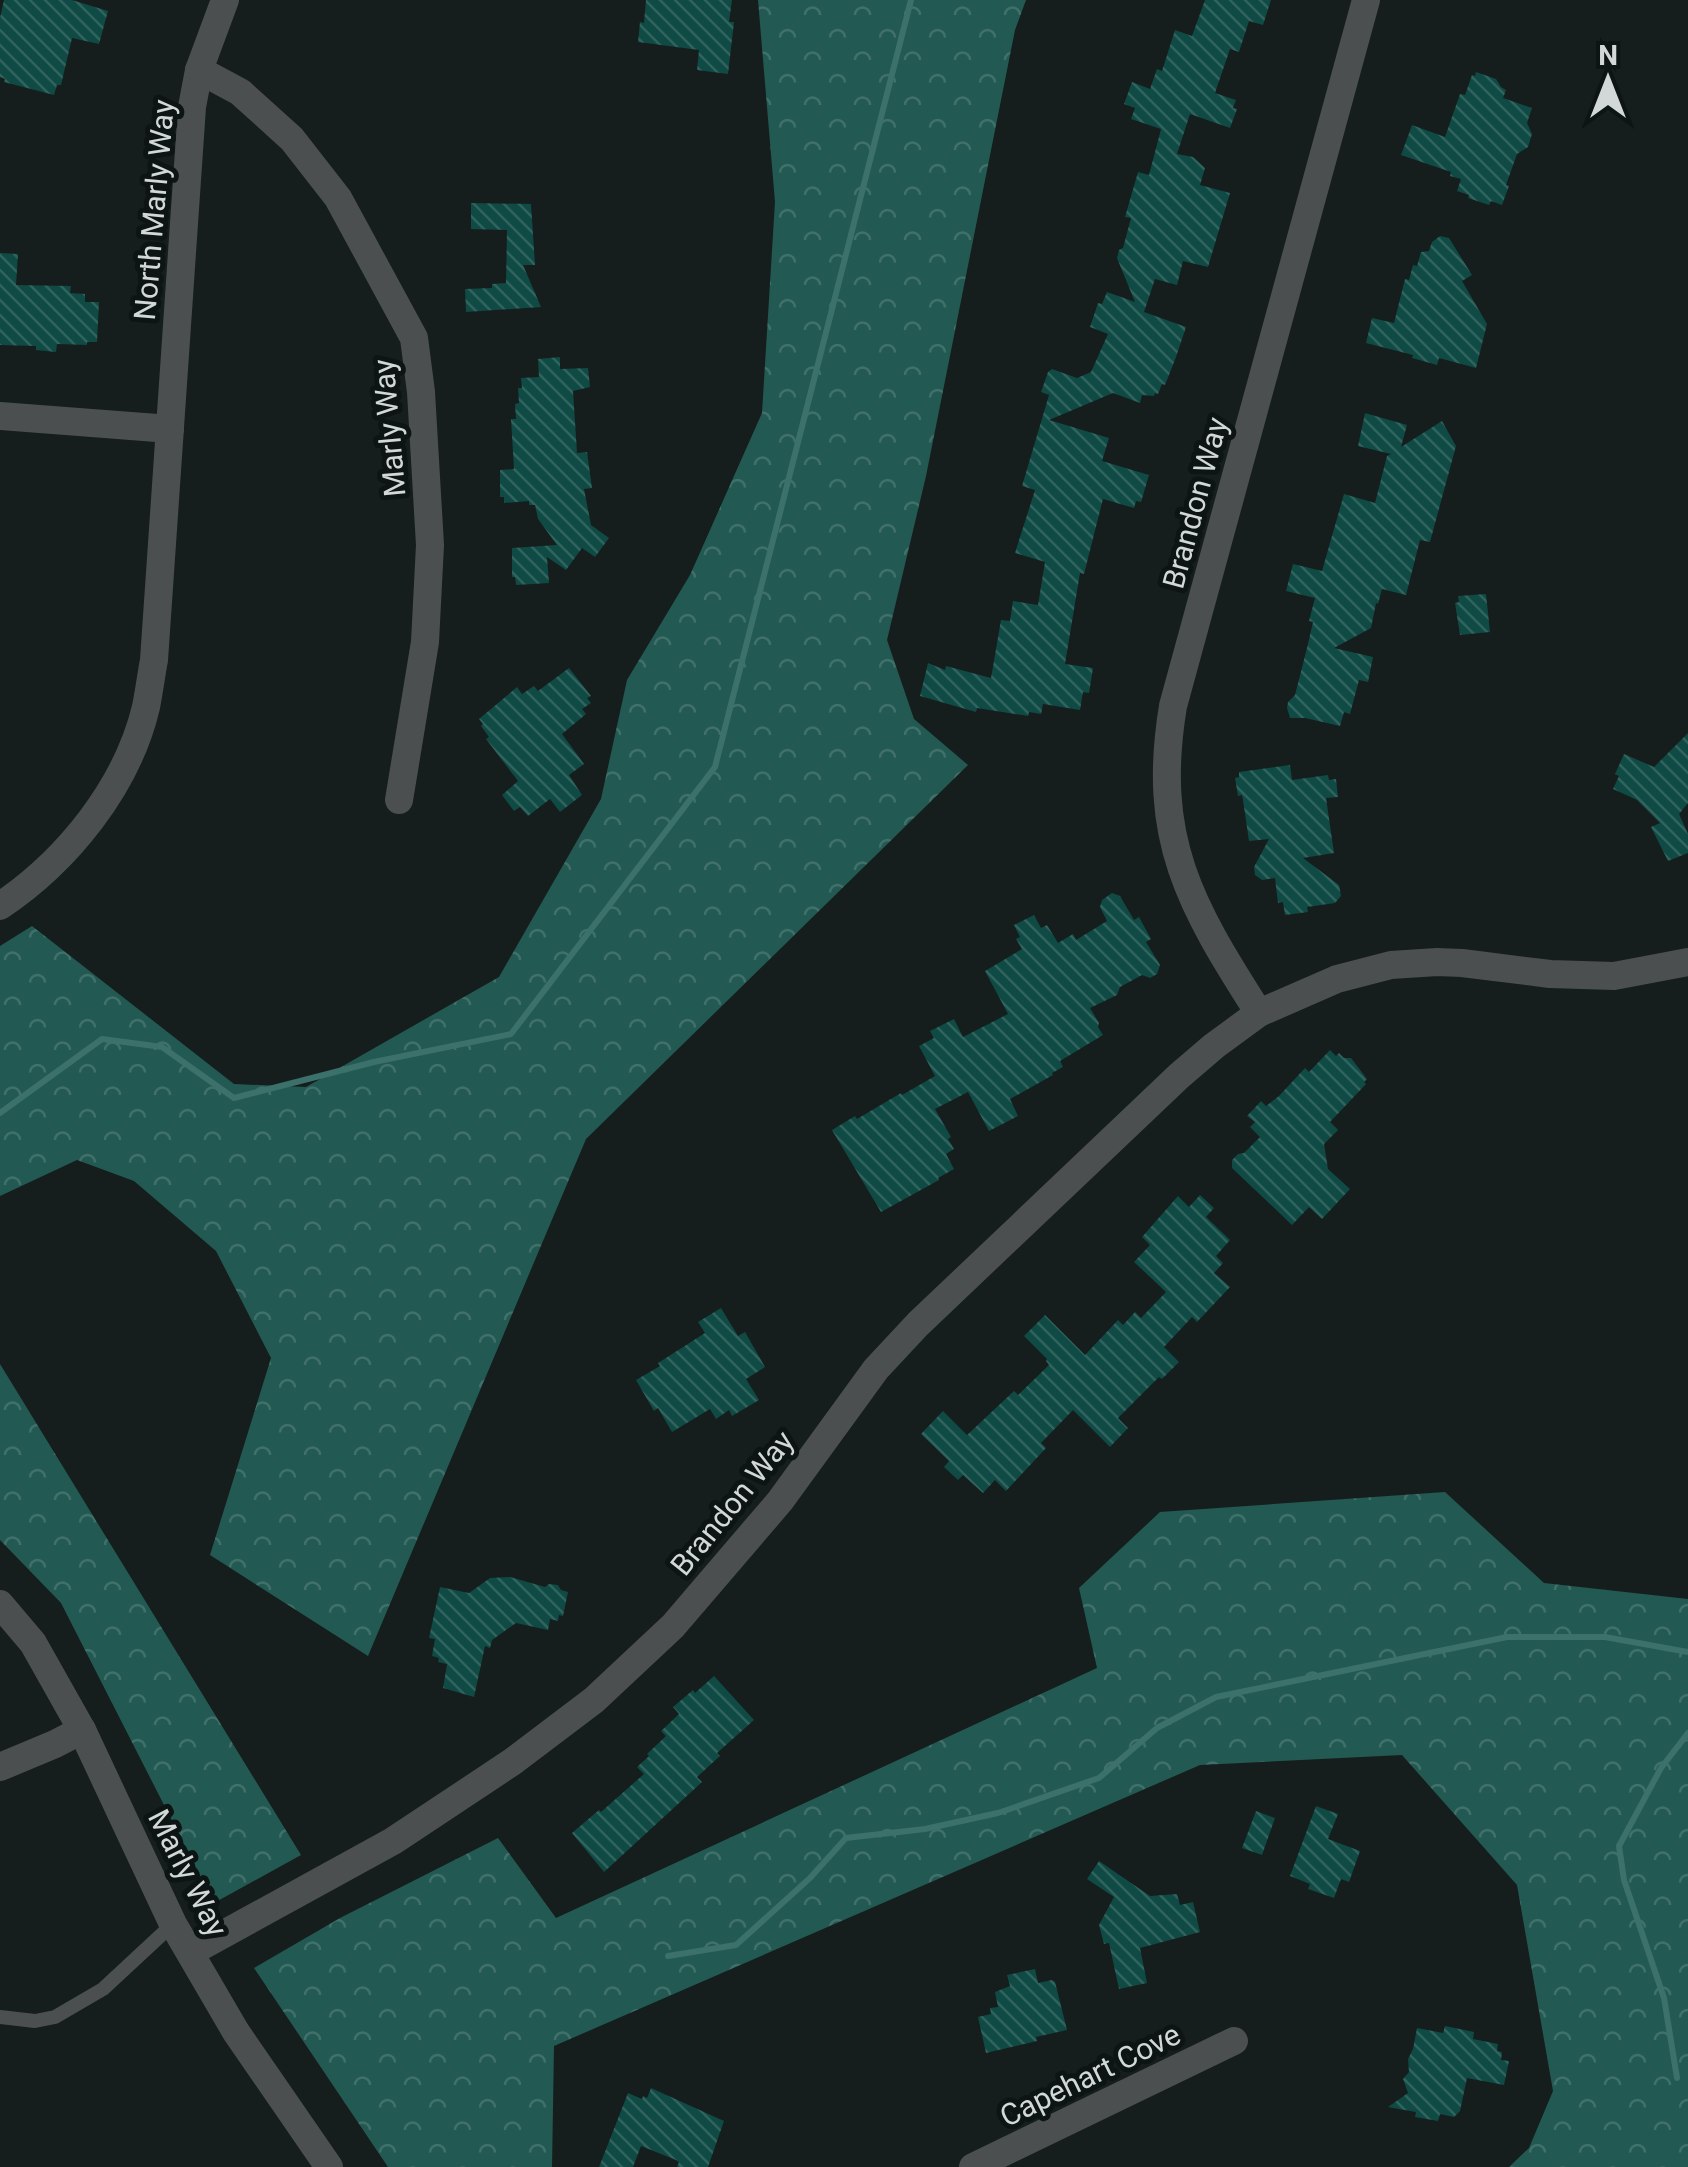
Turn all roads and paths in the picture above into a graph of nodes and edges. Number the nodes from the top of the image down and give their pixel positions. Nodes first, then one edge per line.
1 (225, 0) edge
2 (1366, 0) edge
3 (200, 70) junction
4 (0, 416) edge
5 (170, 430) junction
6 (399, 800) dead end
7 (0, 906) edge
8 (1688, 962) edge
9 (1259, 1013) junction
10 (0, 1604) edge
11 (82, 1730) junction
12 (0, 1767) edge
13 (174, 1924) junction
14 (190, 1952) junction
15 (0, 2017) edge
16 (1234, 2041) dead end
17 (328, 2167) edge
18 (973, 2167) edge

1 - 3 street, North Marly Way
2 - 9 street, Brandon Way
3 - 5 street, North Marly Way
3 - 6 street, Marly Way
4 - 5 street
5 - 7 street
8 - 9 street, Brandon Way
9 - 14 street, Brandon Way
10 - 11 street, Marly Way
11 - 12 street
11 - 13 street, Marly Way
13 - 14 street, Marly Way
13 - 15 lane
14 - 17 street, Marly Way
16 - 18 street, Capehart Cove

